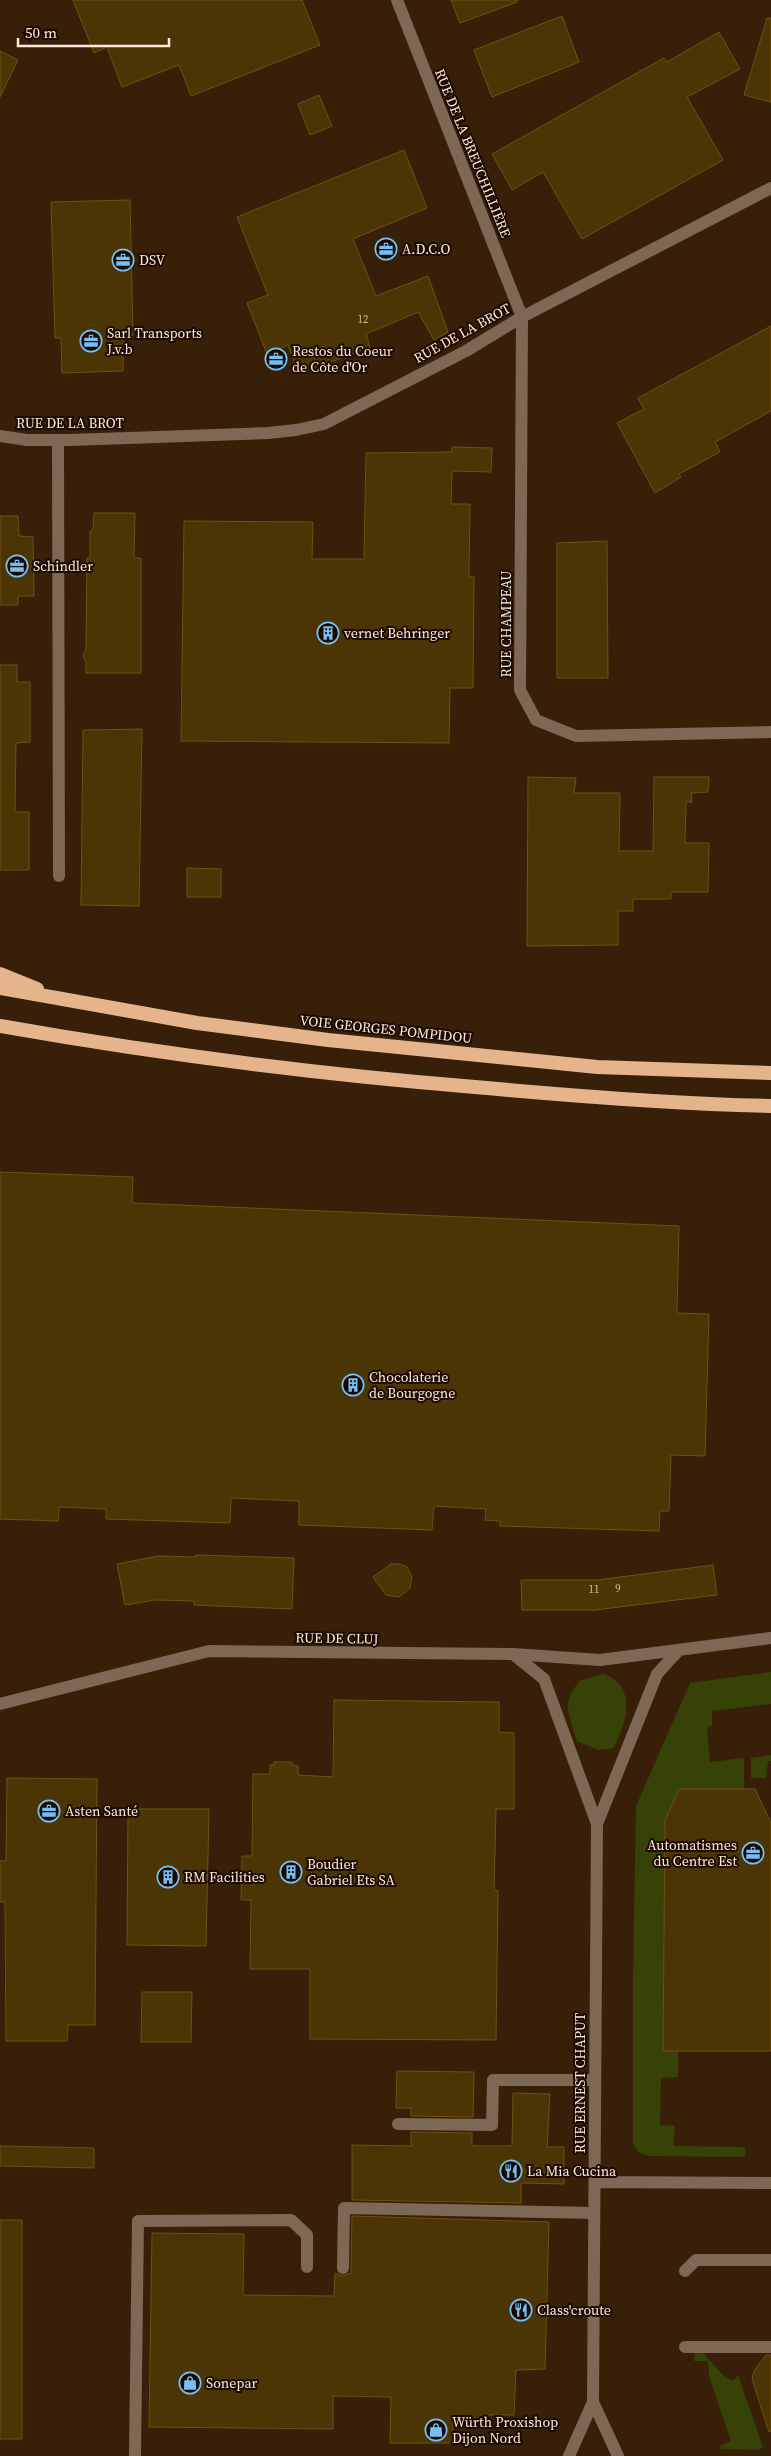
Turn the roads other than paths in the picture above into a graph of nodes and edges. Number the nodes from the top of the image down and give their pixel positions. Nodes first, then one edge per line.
1 (397, 0) edge
2 (771, 188) edge
3 (522, 317) junction
4 (0, 436) edge
5 (58, 440) junction
6 (771, 732) edge
7 (59, 876) dead end
8 (0, 974) edge
9 (0, 988) edge
10 (64, 1000) junction
11 (0, 1026) edge
12 (771, 1073) edge
13 (771, 1106) edge
14 (771, 1638) edge
15 (678, 1650) junction
16 (513, 1654) junction
17 (0, 1704) edge
18 (597, 1824) junction
19 (595, 2080) junction
20 (398, 2124) dead end
21 (595, 2182) junction
22 (771, 2183) edge
23 (594, 2213) junction
24 (771, 2260) edge
25 (306, 2267) dead end
26 (343, 2268) dead end
27 (685, 2272) dead end
28 (684, 2347) dead end
29 (771, 2347) edge
30 (593, 2402) junction
31 (135, 2456) edge
32 (569, 2456) edge
33 (618, 2456) edge

1 - 3 street, RUE DE LA BREUCHILLIÈRE
2 - 3 street, RUE DE LA BROT
3 - 5 street, RUE DE LA BROT
3 - 6 street, RUE CHAMPEAU
4 - 5 street, RUE DE LA BROT
5 - 7 street
8 - 10 highway
9 - 10 highway, VOIE GEORGES POMPIDOU
10 - 12 highway, VOIE GEORGES POMPIDOU
11 - 13 highway
14 - 15 street, RUE DE CLUJ
15 - 16 street, RUE DE CLUJ
15 - 18 street, RUE ERNEST CHAPUT
16 - 17 street, RUE DE CLUJ
16 - 18 street, RUE ERNEST CHAPUT
18 - 19 street, RUE ERNEST CHAPUT
19 - 20 street
19 - 21 street, RUE ERNEST CHAPUT
21 - 22 street
21 - 23 street, RUE ERNEST CHAPUT
23 - 26 street
23 - 30 street, RUE ERNEST CHAPUT
24 - 27 street
25 - 31 street
28 - 29 street
30 - 32 street, RUE ERNEST CHAPUT
30 - 33 street, RUE ERNEST CHAPUT

